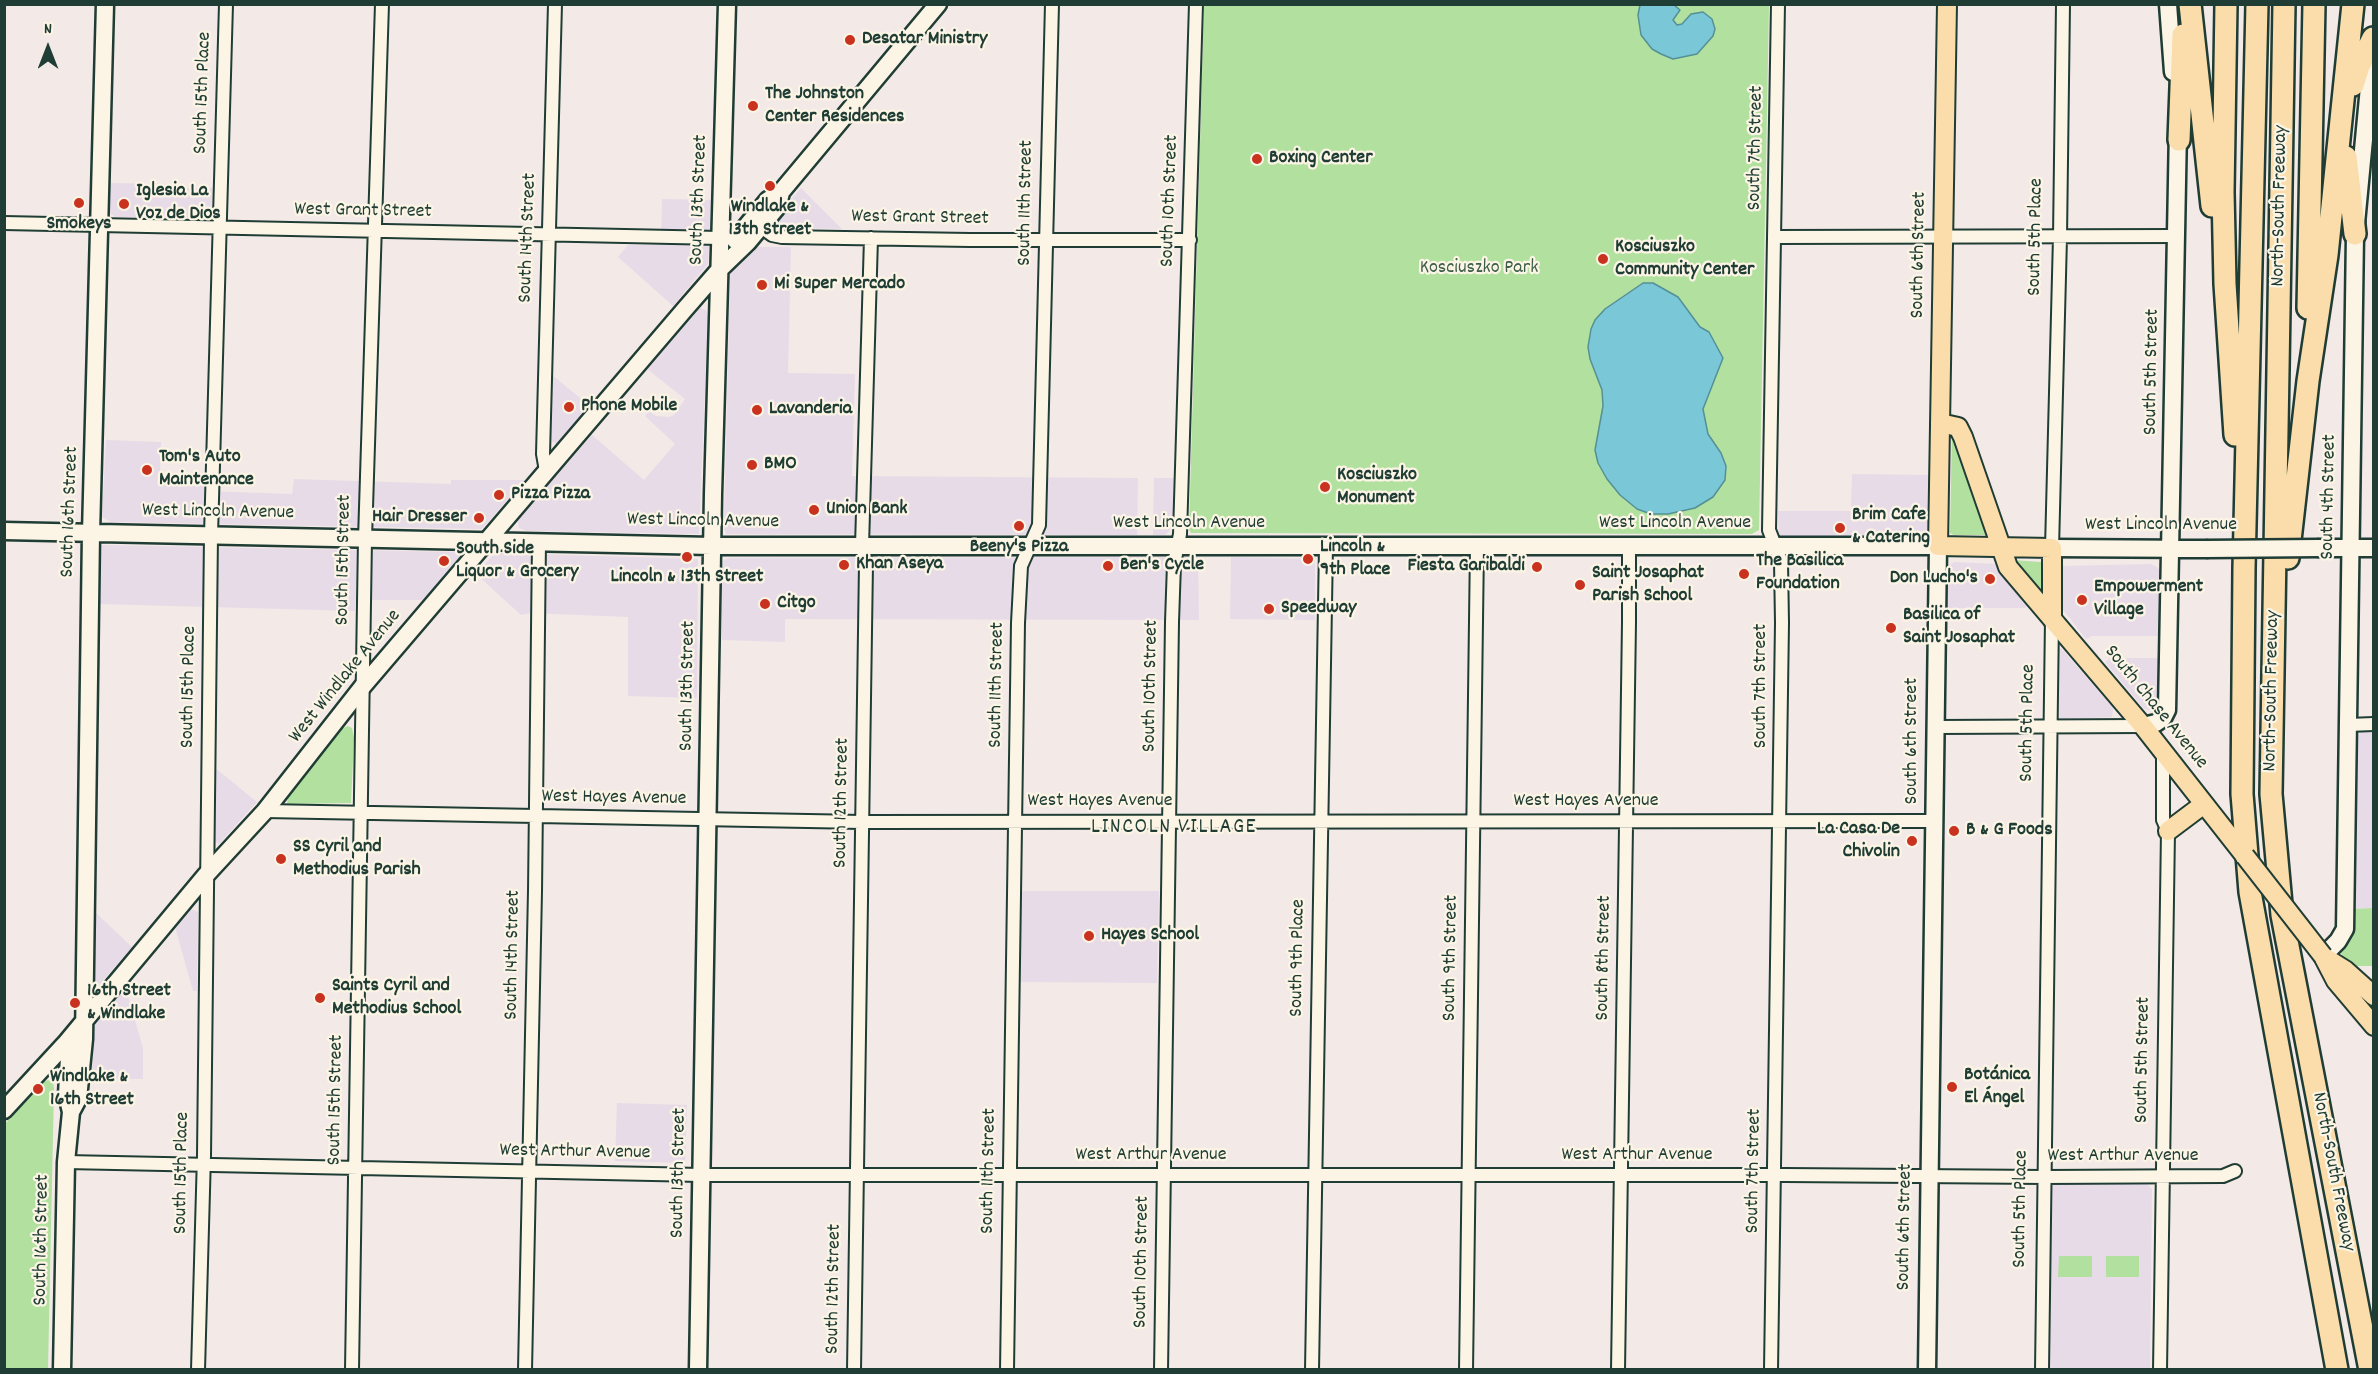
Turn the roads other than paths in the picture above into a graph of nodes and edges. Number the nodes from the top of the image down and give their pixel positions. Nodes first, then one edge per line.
1 (105, 4) edge
2 (226, 4) edge
3 (382, 4) edge
4 (555, 4) edge
5 (727, 4) edge
6 (938, 4) edge
7 (1052, 4) edge
8 (1196, 4) edge
9 (1778, 4) edge
10 (1947, 4) edge
11 (2063, 4) edge
12 (2168, 4) edge
13 (2185, 4) edge
14 (2190, 4) edge
15 (2226, 4) edge
16 (2257, 4) edge
17 (2284, 4) edge
18 (2314, 4) edge
19 (2353, 4) edge
20 (2373, 32) edge
21 (2373, 38) edge
22 (2340, 134) junction
23 (2179, 140) junction
24 (782, 192) junction
25 (4, 224) edge
26 (100, 226) junction
27 (761, 227) junction
28 (219, 228) junction
29 (375, 232) junction
30 (2355, 234) junction
31 (549, 235) junction
32 (2177, 236) junction
33 (1775, 237) junction
34 (2060, 237) junction
35 (720, 238) junction
36 (871, 238) junction
37 (1943, 238) junction
38 (1046, 240) junction
39 (1190, 240) junction
40 (719, 270) junction
41 (2225, 284) junction
42 (2308, 381) junction
43 (1940, 423) junction
44 (546, 471) junction
45 (4, 531) edge
46 (91, 533) junction
47 (211, 535) junction
48 (365, 538) junction
49 (486, 541) junction
50 (539, 542) junction
51 (712, 546) junction
52 (862, 546) junction
53 (1031, 546) junction
54 (1178, 546) junction
55 (1326, 546) junction
56 (1477, 546) junction
57 (1629, 546) junction
58 (1776, 546) junction
59 (1938, 546) junction
60 (2001, 547) junction
61 (2052, 548) junction
62 (2350, 548) junction
63 (2373, 548) edge
64 (2170, 549) junction
65 (2244, 568) junction
66 (2276, 579) junction
67 (2052, 619) junction
68 (363, 686) junction
69 (2348, 724) junction
70 (2373, 724) edge
71 (2051, 726) junction
72 (2143, 726) junction
73 (1936, 727) junction
74 (2163, 752) junction
75 (2204, 804) junction
76 (265, 811) junction
77 (360, 813) junction
78 (536, 817) junction
79 (707, 820) junction
80 (1169, 821) junction
81 (1780, 821) junction
82 (1935, 821) junction
83 (862, 822) junction
84 (1015, 822) junction
85 (1321, 822) junction
86 (1474, 822) junction
87 (1626, 822) junction
88 (2168, 831) junction
89 (206, 875) junction
90 (2323, 956) junction
91 (2373, 996) edge
92 (83, 1021) junction
93 (2373, 1026) edge
94 (37, 1073) junction
95 (69, 1104) junction
96 (4, 1110) edge
97 (66, 1162) junction
98 (203, 1166) junction
99 (356, 1168) junction
100 (2235, 1171) dead end
101 (530, 1172) junction
102 (701, 1175) junction
103 (857, 1175) junction
104 (1622, 1175) junction
105 (1774, 1175) junction
106 (1009, 1176) junction
107 (1164, 1176) junction
108 (1316, 1176) junction
109 (1469, 1176) junction
110 (1929, 1176) junction
111 (2045, 1177) junction
112 (2163, 1177) junction
113 (62, 1370) edge
114 (198, 1370) edge
115 (352, 1370) edge
116 (525, 1370) edge
117 (698, 1370) edge
118 (854, 1370) edge
119 (1007, 1370) edge
120 (1161, 1370) edge
121 (1312, 1370) edge
122 (1466, 1370) edge
123 (1618, 1370) edge
124 (1771, 1370) edge
125 (1927, 1370) edge
126 (2042, 1370) edge
127 (2160, 1370) edge
128 (2337, 1370) edge
129 (2370, 1370) edge

1 - 26 street, South 16th Street
2 - 28 street, South 15th Place
3 - 29 street, South 15th Street
4 - 31 street, South 14th Street
5 - 35 street, South 13th Street
6 - 24 street, West Windlake Avenue
7 - 38 street, South 11th Street
8 - 39 street, South 10th Street
9 - 33 street, South 7th Street
10 - 37 main road, South 6th Street
11 - 34 street, South 5th Place
12 - 23 street, South 5th Street
13 - 23 highway
14 - 41 highway
15 - 41 highway
16 - 65 highway, North-South Freeway
17 - 66 highway, North-South Freeway
18 - 42 highway
19 - 22 highway
20 - 21 street, South 4th Street
21 - 22 highway
21 - 30 street, South 4th Street
22 - 30 highway
22 - 42 highway
23 - 32 street, South 5th Street
24 - 27 street, West Windlake Avenue
24 - 40 street, West Windlake Avenue
25 - 26 street, West Grant Street
26 - 28 street, West Grant Street
26 - 46 street, South 16th Street
27 - 36 street, West Grant Street
27 - 40 street, West Windlake Avenue
28 - 29 street, West Grant Street
28 - 47 street, South 15th Place
29 - 31 street, West Grant Street
29 - 48 street, South 15th Street
30 - 62 street, South 4th Street
31 - 35 street, West Grant Street
31 - 44 street, South 14th Street
32 - 34 street
32 - 64 street, South 5th Street
33 - 37 street
33 - 58 street, South 7th Street
34 - 37 street
34 - 61 street, South 5th Place
35 - 40 street, South 13th Street
36 - 38 street, West Grant Street
36 - 52 street, South 12th Street
37 - 43 main road, South 6th Street
38 - 39 street, West Grant Street
38 - 53 street, South 11th Street
39 - 54 street, South 10th Street
40 - 44 street, West Windlake Avenue
40 - 51 street, South 13th Street
41 - 65 highway
42 - 66 highway
43 - 59 main road, South 6th Street
43 - 60 main road, South Chase Avenue
44 - 49 street, West Windlake Avenue
45 - 46 street, West Lincoln Avenue
46 - 47 street, West Lincoln Avenue
46 - 92 street, South 16th Street
47 - 48 street, West Lincoln Avenue
47 - 89 street, South 15th Place
48 - 49 street, West Lincoln Avenue
48 - 68 street, South 15th Street
49 - 50 street, West Lincoln Avenue
49 - 68 street, West Windlake Avenue
50 - 51 street, West Lincoln Avenue
50 - 78 street, South 14th Street
51 - 52 street, West Lincoln Avenue
51 - 79 street, South 13th Street
52 - 53 street, West Lincoln Avenue
52 - 83 street, South 12th Street
53 - 54 street, West Lincoln Avenue
53 - 84 street, South 11th Street
54 - 55 street, West Lincoln Avenue
54 - 80 street, South 10th Street
55 - 56 street, West Lincoln Avenue
55 - 85 street, South 9th Place
56 - 57 street, West Lincoln Avenue
56 - 86 street, South 9th Street
57 - 58 street, West Lincoln Avenue
57 - 87 street, South 8th Street
58 - 59 street, West Lincoln Avenue
58 - 81 street, South 7th Street
59 - 60 main road, West Lincoln Avenue
59 - 73 street, South 6th Street
60 - 61 main road, West Lincoln Avenue
60 - 67 main road, South Chase Avenue
61 - 64 street, West Lincoln Avenue
61 - 67 main road, South 5th Place
62 - 63 street, West Lincoln Avenue
62 - 64 street, West Lincoln Avenue, bridge
62 - 69 street, South 4th Street
64 - 72 street, South 5th Street
65 - 128 highway, North-South Freeway
66 - 129 highway, North-South Freeway
67 - 71 street, South 5th Place
67 - 72 main road, South Chase Avenue
68 - 76 street, West Windlake Avenue
68 - 77 street, South 15th Street
69 - 70 street
69 - 90 street, South 4th Street
71 - 72 street
71 - 73 street
71 - 111 street, South 5th Place
72 - 74 main road, South Chase Avenue
73 - 82 street, South 6th Street
74 - 75 main road, South Chase Avenue
74 - 88 street, South 5th Street
75 - 88 main road
75 - 90 main road, South Chase Avenue, bridge
76 - 77 street, West Hayes Avenue
76 - 89 street, West Windlake Avenue
77 - 78 street, West Hayes Avenue
77 - 99 street, South 15th Street
78 - 79 street, West Hayes Avenue
78 - 101 street, South 14th Street
79 - 83 street, West Hayes Avenue
79 - 102 street, South 13th Street
80 - 84 street, West Hayes Avenue
80 - 85 street, West Hayes Avenue
80 - 107 street, South 10th Street
81 - 82 street, West Hayes Avenue
81 - 87 street, West Hayes Avenue
81 - 105 street, South 7th Street
82 - 110 street, South 6th Street
83 - 84 street, West Hayes Avenue
83 - 103 street, South 12th Street
84 - 106 street, South 11th Street
85 - 86 street, West Hayes Avenue
85 - 108 street, South 9th Place
86 - 87 street, West Hayes Avenue
86 - 109 street, South 9th Street
87 - 104 street, South 8th Street
88 - 112 street, South 5th Street
89 - 92 street, West Windlake Avenue
89 - 98 street, South 15th Place
90 - 91 main road, South Chase Avenue
90 - 93 main road, South Chase Avenue
92 - 94 street, West Windlake Avenue
92 - 95 street, South 16th Street
94 - 95 street
94 - 96 street, West Windlake Avenue
95 - 97 street, South 16th Street
97 - 98 street, West Arthur Avenue
97 - 113 street, South 16th Street
98 - 99 street, West Arthur Avenue
98 - 114 street, South 15th Place
99 - 101 street, West Arthur Avenue
99 - 115 street, South 15th Street
100 - 112 street, West Arthur Avenue
101 - 102 street, West Arthur Avenue
101 - 116 street, South 14th Street
102 - 103 street, West Arthur Avenue
102 - 117 street, South 13th Street
103 - 106 street, West Arthur Avenue
103 - 118 street, South 12th Street
104 - 105 street, West Arthur Avenue
104 - 109 street, West Arthur Avenue
104 - 123 street, South 8th Street
105 - 110 street, West Arthur Avenue
105 - 124 street, South 7th Street
106 - 107 street, West Arthur Avenue
106 - 119 street, South 11th Street
107 - 108 street, West Arthur Avenue
107 - 120 street, South 10th Street
108 - 109 street, West Arthur Avenue
108 - 121 street, South 9th Place
109 - 122 street, South 9th Street
110 - 111 street, West Arthur Avenue
110 - 125 street, South 6th Street
111 - 112 street, West Arthur Avenue
111 - 126 street, South 5th Place
112 - 127 street, South 5th Street

